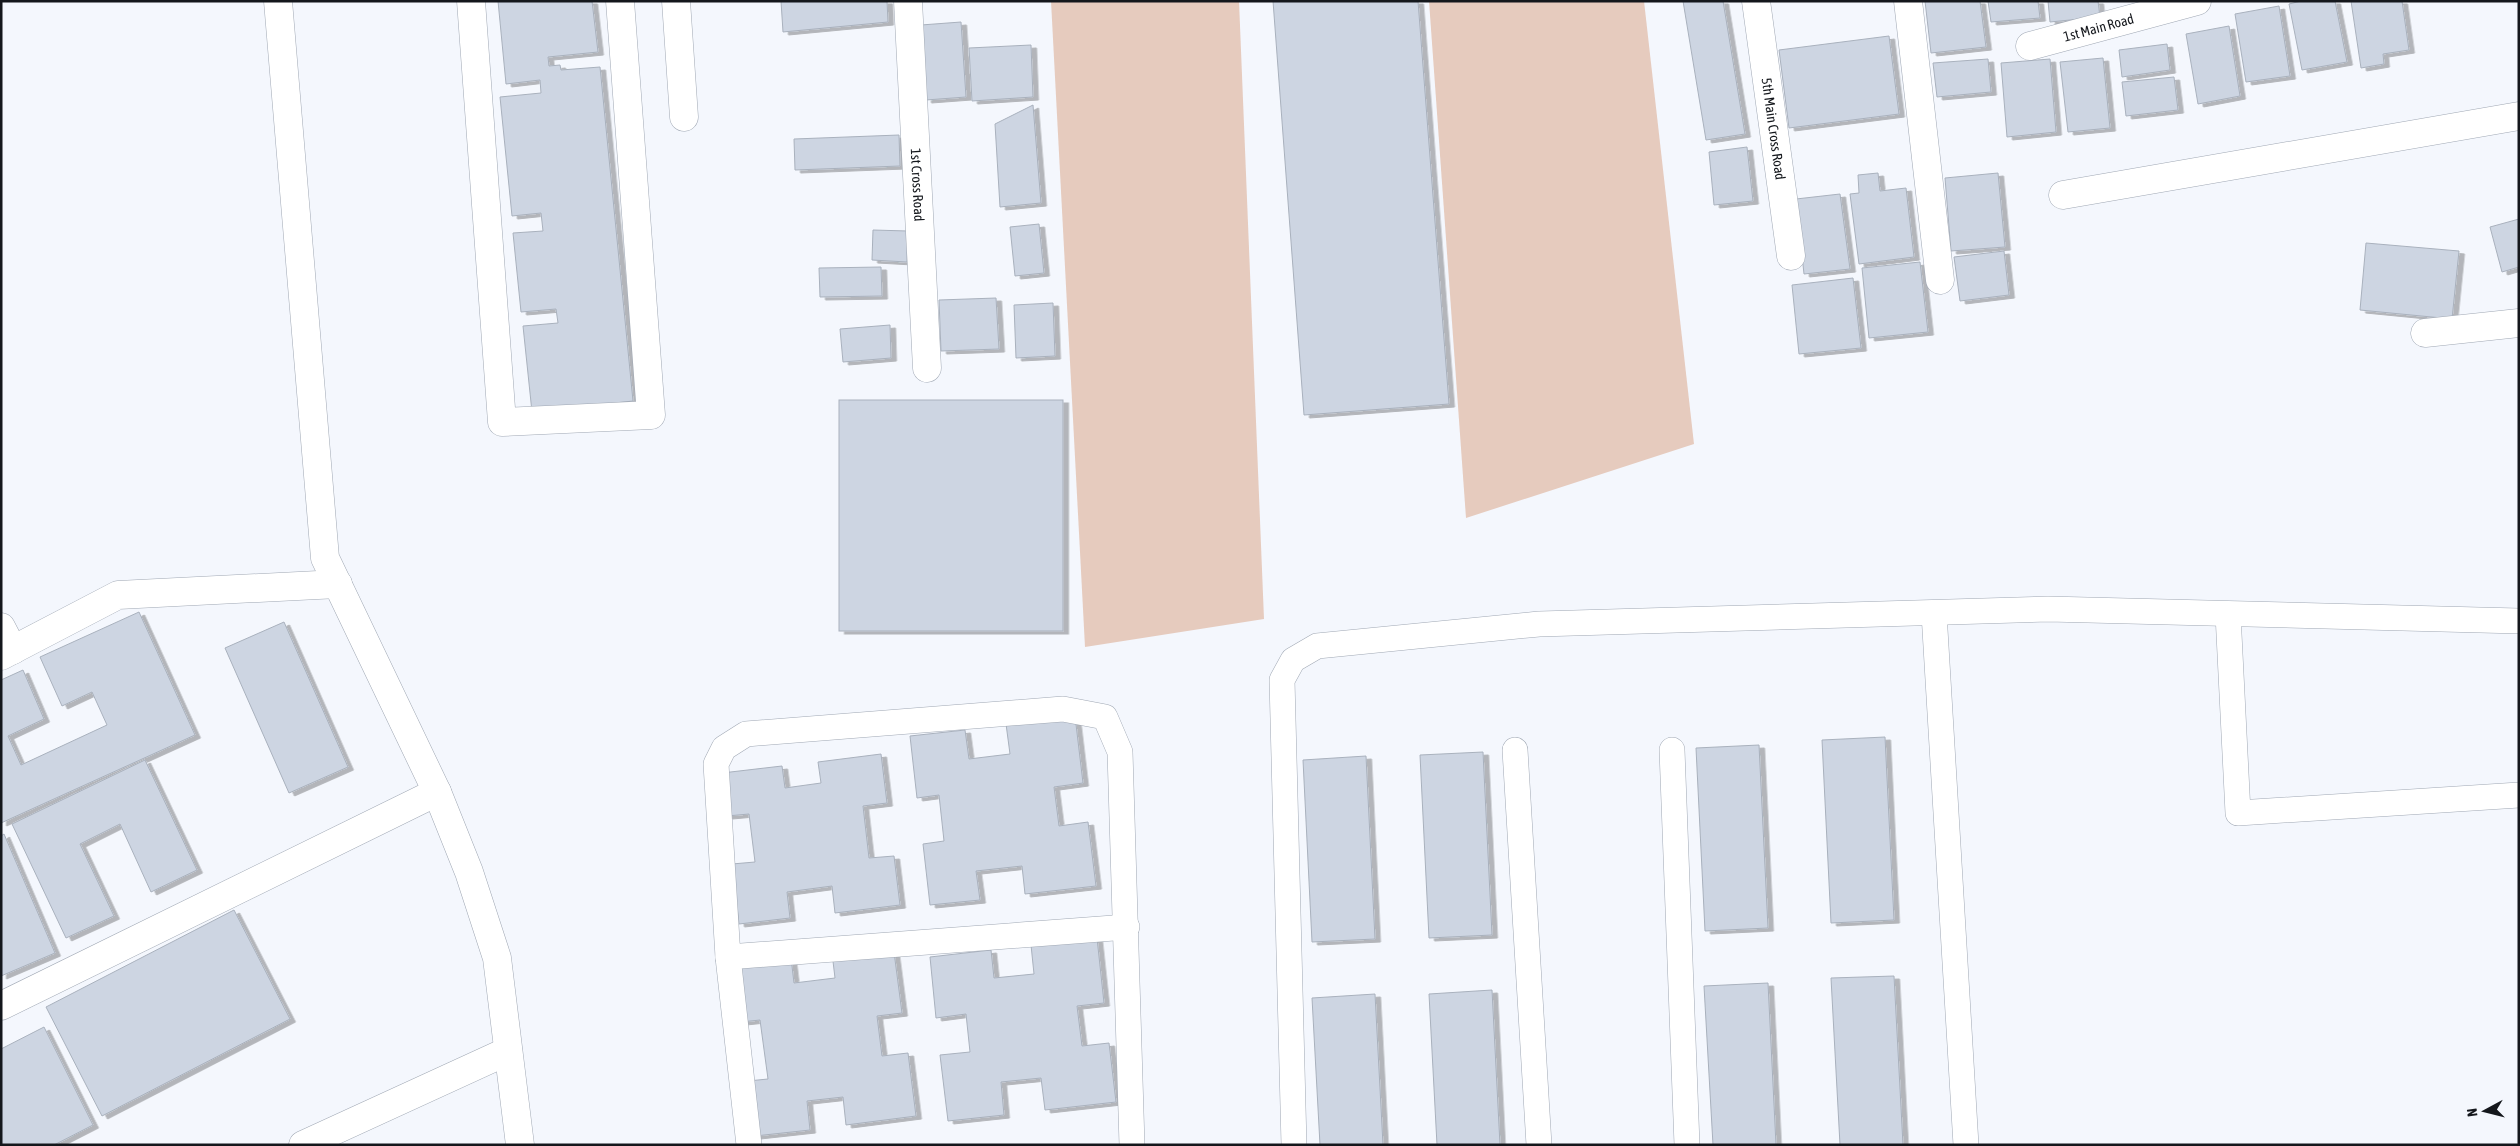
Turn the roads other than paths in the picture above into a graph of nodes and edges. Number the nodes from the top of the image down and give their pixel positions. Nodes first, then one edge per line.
1 (278, 1) edge
2 (471, 1) edge
3 (620, 1) edge
4 (676, 1) edge
5 (908, 1) edge
6 (1756, 1) edge
7 (1908, 1) edge
8 (2197, 1) edge
9 (2130, 10) edge
10 (2030, 46) dead end
11 (2519, 116) edge
12 (684, 118) dead end
13 (2063, 195) dead end
14 (1791, 256) dead end
15 (1940, 280) dead end
16 (2519, 323) edge
17 (2425, 333) dead end
18 (927, 368) dead end
19 (338, 584) junction
20 (1934, 613) junction
21 (2228, 614) junction
22 (2519, 621) edge
23 (5, 644) edge
24 (1515, 750) dead end
25 (1672, 750) dead end
26 (437, 792) junction
27 (2519, 795) edge
28 (1127, 927) junction
29 (728, 957) junction
30 (1, 1006) edge
31 (508, 1051) junction
32 (303, 1145) edge
33 (520, 1145) edge
34 (749, 1145) edge
35 (1132, 1145) edge
36 (1294, 1145) edge
37 (1539, 1145) edge
38 (1687, 1145) edge
39 (1966, 1145) edge

1 - 19 street
2 - 3 street
4 - 12 street
5 - 18 street, 1st Cross Road
6 - 14 street, 5th Main Cross Road
7 - 15 street
8 - 9 street, 1st Main Road
9 - 10 street, 1st Main Road
11 - 13 street
16 - 17 street
19 - 23 street
19 - 26 street
20 - 21 lane
20 - 36 lane
20 - 39 lane
21 - 22 lane
21 - 27 lane
24 - 37 lane
25 - 38 lane
26 - 30 street
26 - 31 street
28 - 29 lane
28 - 29 lane
28 - 35 lane
29 - 34 lane
31 - 32 street
31 - 33 street

